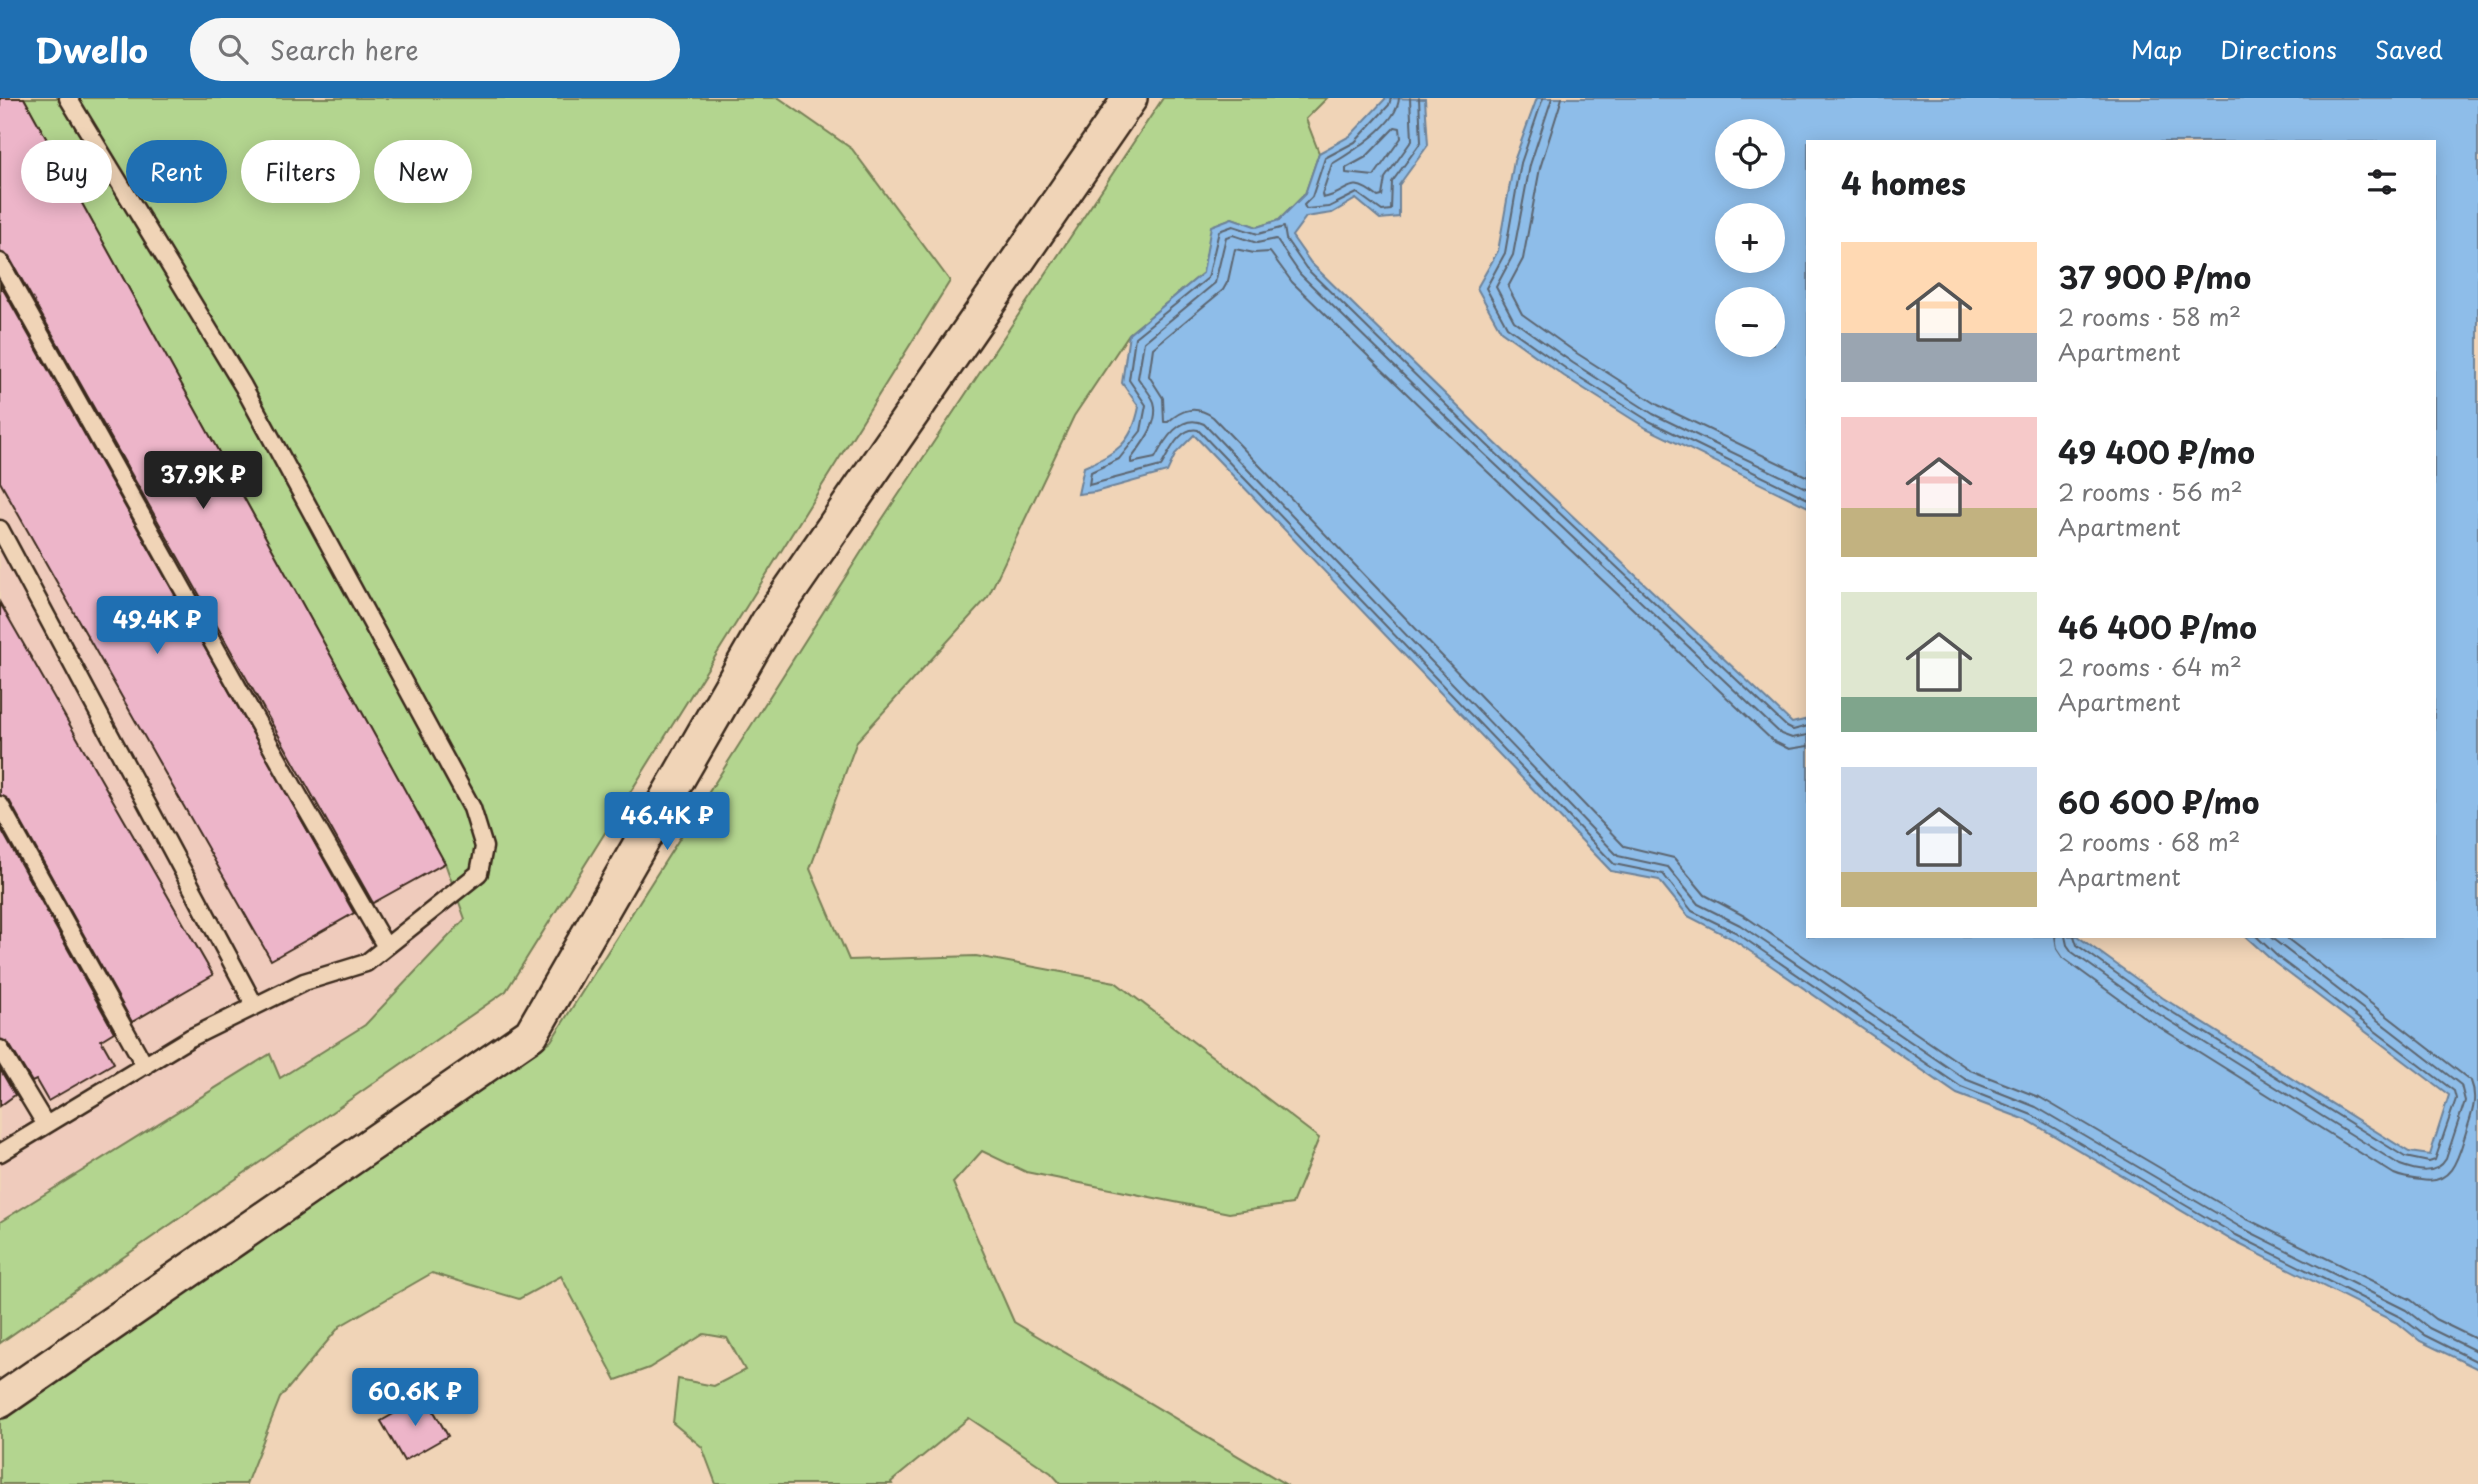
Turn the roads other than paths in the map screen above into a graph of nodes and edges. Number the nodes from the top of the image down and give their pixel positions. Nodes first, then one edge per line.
1 (68, 98) edge
2 (1129, 98) edge
3 (0, 262) edge
4 (0, 529) edge
5 (0, 805) edge
6 (386, 947) junction
7 (255, 1006) junction
8 (0, 1049) edge
9 (145, 1066) junction
10 (46, 1125) junction
11 (0, 1153) edge
12 (0, 1401) edge

1 - 6 lane
2 - 12 street
3 - 6 lane
4 - 7 lane
5 - 9 lane
6 - 7 lane
7 - 9 lane
8 - 10 lane
9 - 10 lane
10 - 11 lane

